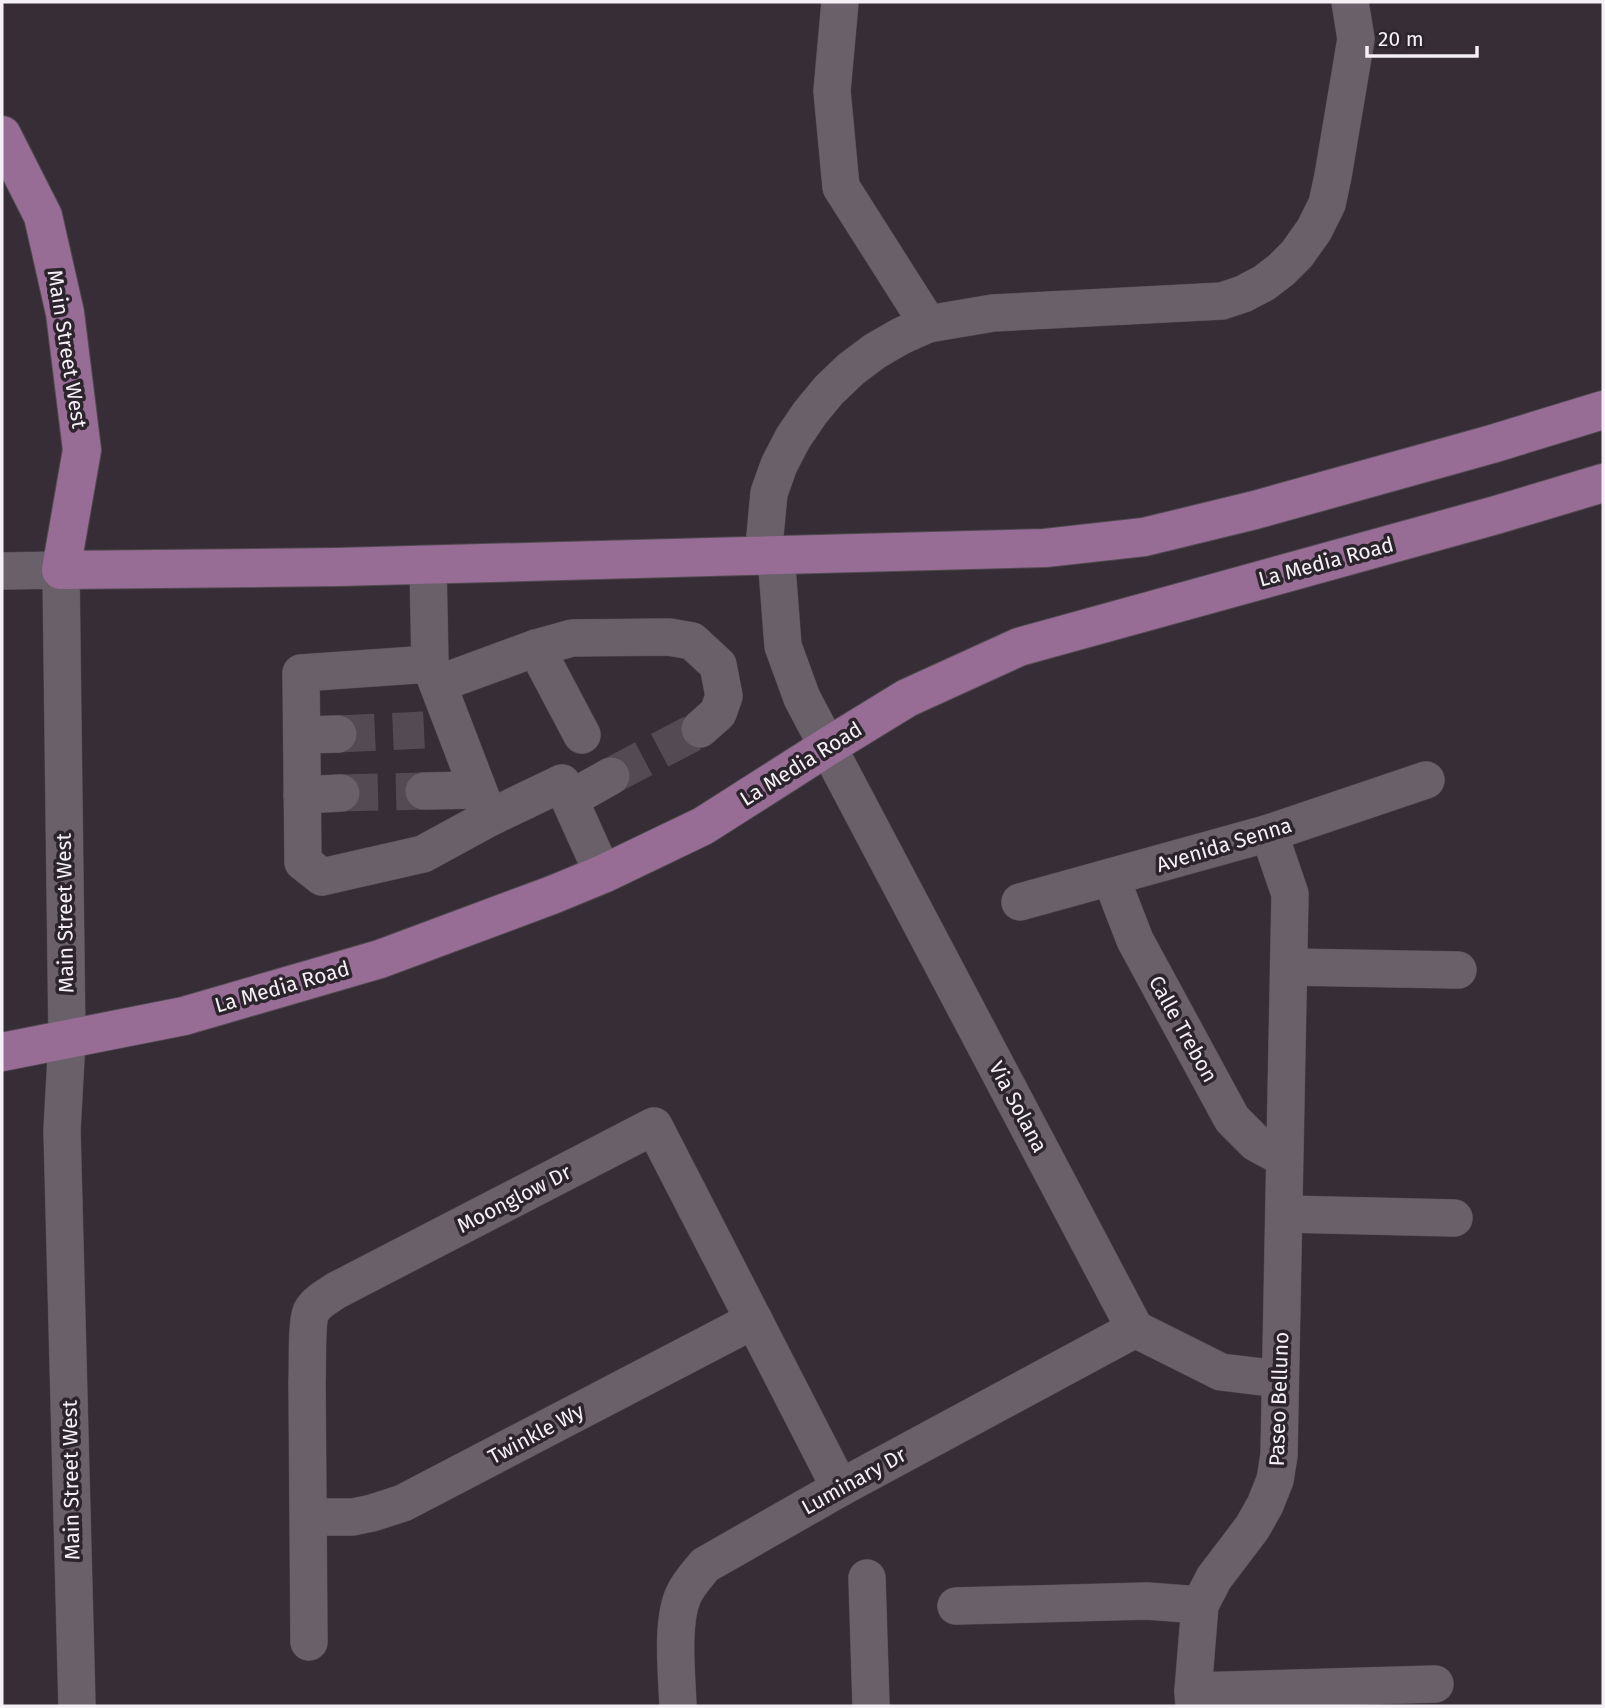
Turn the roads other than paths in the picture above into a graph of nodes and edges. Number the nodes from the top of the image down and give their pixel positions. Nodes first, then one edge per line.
1 (839, 2) edge
2 (1350, 2) edge
3 (2, 135) edge
4 (928, 324) junction
5 (1603, 410) edge
6 (1603, 483) edge
7 (769, 556) junction
8 (428, 565) junction
9 (61, 570) junction
10 (2, 572) edge
11 (536, 648) junction
12 (434, 674) junction
13 (700, 729) tunnel mouth
14 (338, 734) tunnel mouth
15 (582, 734) dead end
16 (302, 735) junction
17 (827, 747) junction
18 (611, 776) tunnel mouth
19 (1426, 780) dead end
20 (424, 791) tunnel mouth
21 (341, 793) tunnel mouth
22 (302, 794) junction
23 (570, 799) junction
24 (484, 804) junction
25 (1269, 833) junction
26 (603, 874) junction
27 (1111, 878) junction
28 (1020, 902) dead end
29 (1289, 967) junction
30 (1458, 970) dead end
31 (67, 1040) junction
32 (2, 1052) edge
33 (1284, 1158) junction
34 (1285, 1214) junction
35 (1454, 1218) dead end
36 (754, 1320) junction
37 (1135, 1329) junction
38 (1280, 1379) junction
39 (840, 1488) junction
40 (309, 1517) junction
41 (867, 1577) dead end
42 (1200, 1605) junction
43 (956, 1606) dead end
44 (309, 1642) dead end
45 (1435, 1684) dead end
46 (1194, 1698) edge
47 (77, 1706) edge
48 (678, 1706) edge
49 (871, 1706) edge

1 - 4 street
2 - 4 street, Via Solana
3 - 9 main road, Main Street West
4 - 7 street, Via Solana
5 - 7 main road
6 - 17 main road, La Media Road
7 - 8 main road
7 - 17 street, Via Solana
8 - 9 main road
8 - 12 street
9 - 10 street
9 - 31 street, Main Street West
11 - 12 street
11 - 13 street
11 - 15 street
12 - 16 street
12 - 24 street
14 - 16 street
16 - 22 street
17 - 26 main road, La Media Road
17 - 37 street, Via Solana
18 - 23 street
19 - 25 street, Avenida Senna
20 - 24 street
21 - 22 street
22 - 24 street
23 - 24 street
23 - 26 street
25 - 27 street, Avenida Senna
25 - 29 street, Paseo Belluno
26 - 31 main road, La Media Road
27 - 28 street, Avenida Senna
27 - 33 street, Calle Trebon
29 - 30 street
29 - 33 street, Paseo Belluno
31 - 32 main road, La Media Road
31 - 47 street, Main Street West
33 - 34 street, Paseo Belluno
34 - 35 street
34 - 38 street, Paseo Belluno
36 - 39 street, Moonglow Dr
36 - 40 street, Twinkle Wy
36 - 40 street, Moonglow Dr
37 - 38 street
37 - 39 street, Luminary Dr
38 - 42 street, Paseo Belluno
39 - 48 street, Luminary Dr
40 - 44 street, Moonglow Dr
41 - 49 street
42 - 43 street
42 - 46 street, Paseo Belluno
45 - 46 street, Paseo Belluno

